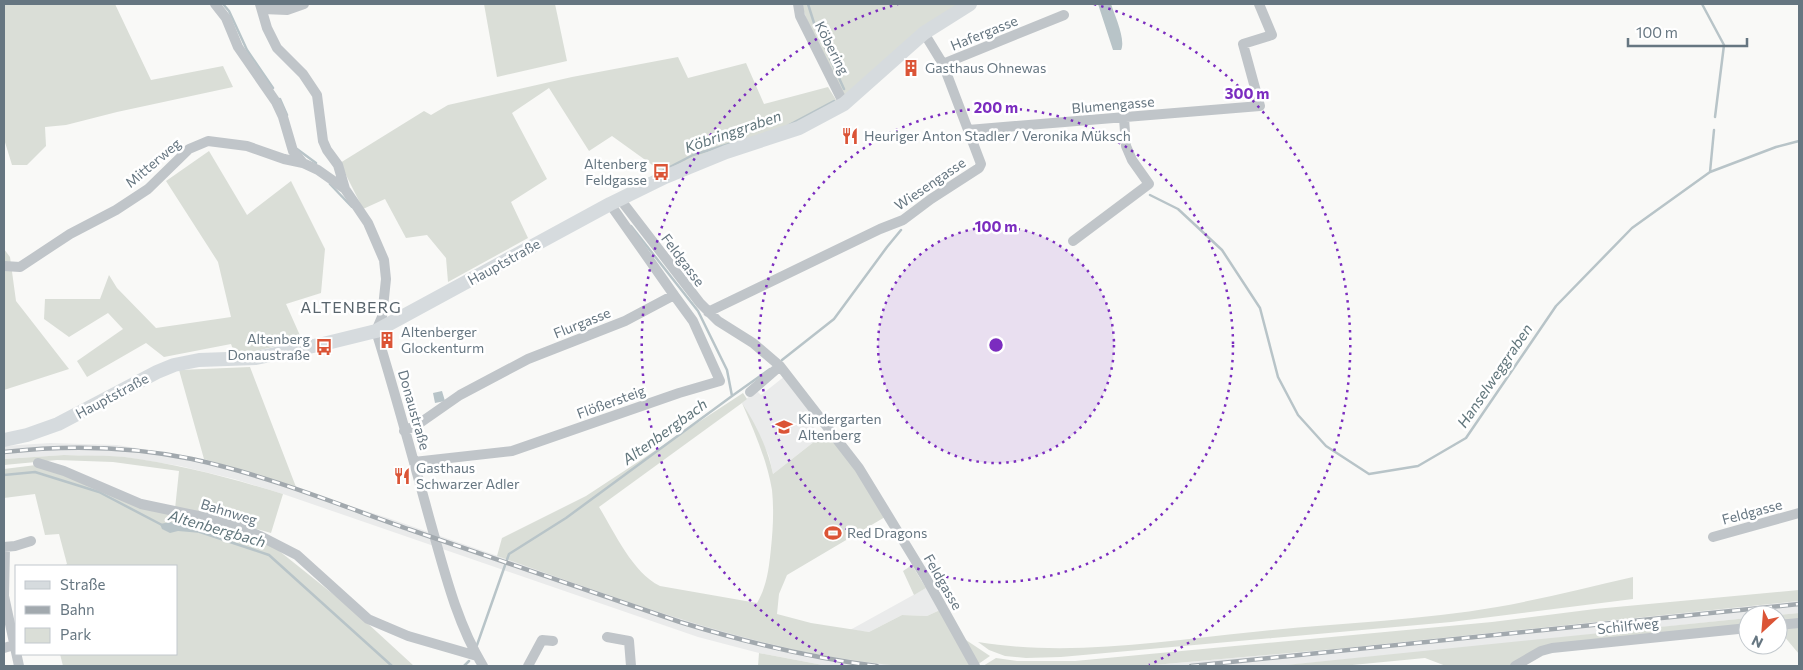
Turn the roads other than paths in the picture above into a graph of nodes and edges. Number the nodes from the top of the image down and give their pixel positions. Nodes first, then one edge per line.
1 (215, 4) edge
2 (304, 4) edge
3 (798, 4) edge
4 (970, 4) edge
5 (1259, 4) edge
6 (261, 6) edge
7 (1064, 15) dead end
8 (924, 33) junction
9 (943, 64) junction
10 (844, 104) junction
11 (1124, 118) junction
12 (968, 130) junction
13 (303, 163) junction
14 (345, 189) junction
15 (614, 202) junction
16 (1073, 240) dead end
17 (4, 266) edge
18 (674, 295) junction
19 (708, 312) junction
20 (376, 331) junction
21 (780, 366) junction
22 (750, 392) dead end
23 (404, 431) junction
24 (4, 440) edge
25 (414, 462) junction
26 (38, 463) dead end
27 (1799, 513) edge
28 (1713, 537) dead end
29 (31, 541) dead end
30 (4, 547) edge
31 (4, 596) edge
32 (1738, 629) edge
33 (607, 637) dead end
34 (553, 641) dead end
35 (9, 647) edge
36 (477, 656) junction
37 (19, 666) edge
38 (483, 666) edge
39 (528, 666) edge
40 (631, 666) edge
41 (976, 666) edge
42 (1515, 666) edge

1 - 13 street
2 - 6 street
3 - 10 street, Köbering
4 - 8 main road, Hauptstraße
5 - 11 street, Blumengasse
6 - 14 street
7 - 9 street, Hafergasse
8 - 9 street, Wiesengasse
8 - 10 main road, Hauptstraße
9 - 12 street, Wiesengasse
10 - 15 main road, Hauptstraße
11 - 12 street, Blumengasse
11 - 16 street
12 - 19 street, Wiesengasse
13 - 14 street, Mitterweg
13 - 17 street, Mitterweg
14 - 20 street
15 - 18 street
15 - 19 street, Feldgasse
15 - 20 main road, Hauptstraße
18 - 23 street, Flurgasse
18 - 25 street, Flößersteig
19 - 21 street, Feldgasse
20 - 23 street, Donaustraße
20 - 24 main road, Hauptstraße
21 - 22 street
21 - 41 street, Feldgasse
23 - 25 street, Donaustraße
25 - 36 street, Donaustraße
26 - 36 street, Bahnweg
27 - 28 street, Feldgasse
29 - 30 street
30 - 31 street
31 - 35 street
32 - 42 street, Schilfweg
33 - 40 street
34 - 39 street
35 - 37 street
36 - 38 street, Donaustraße

